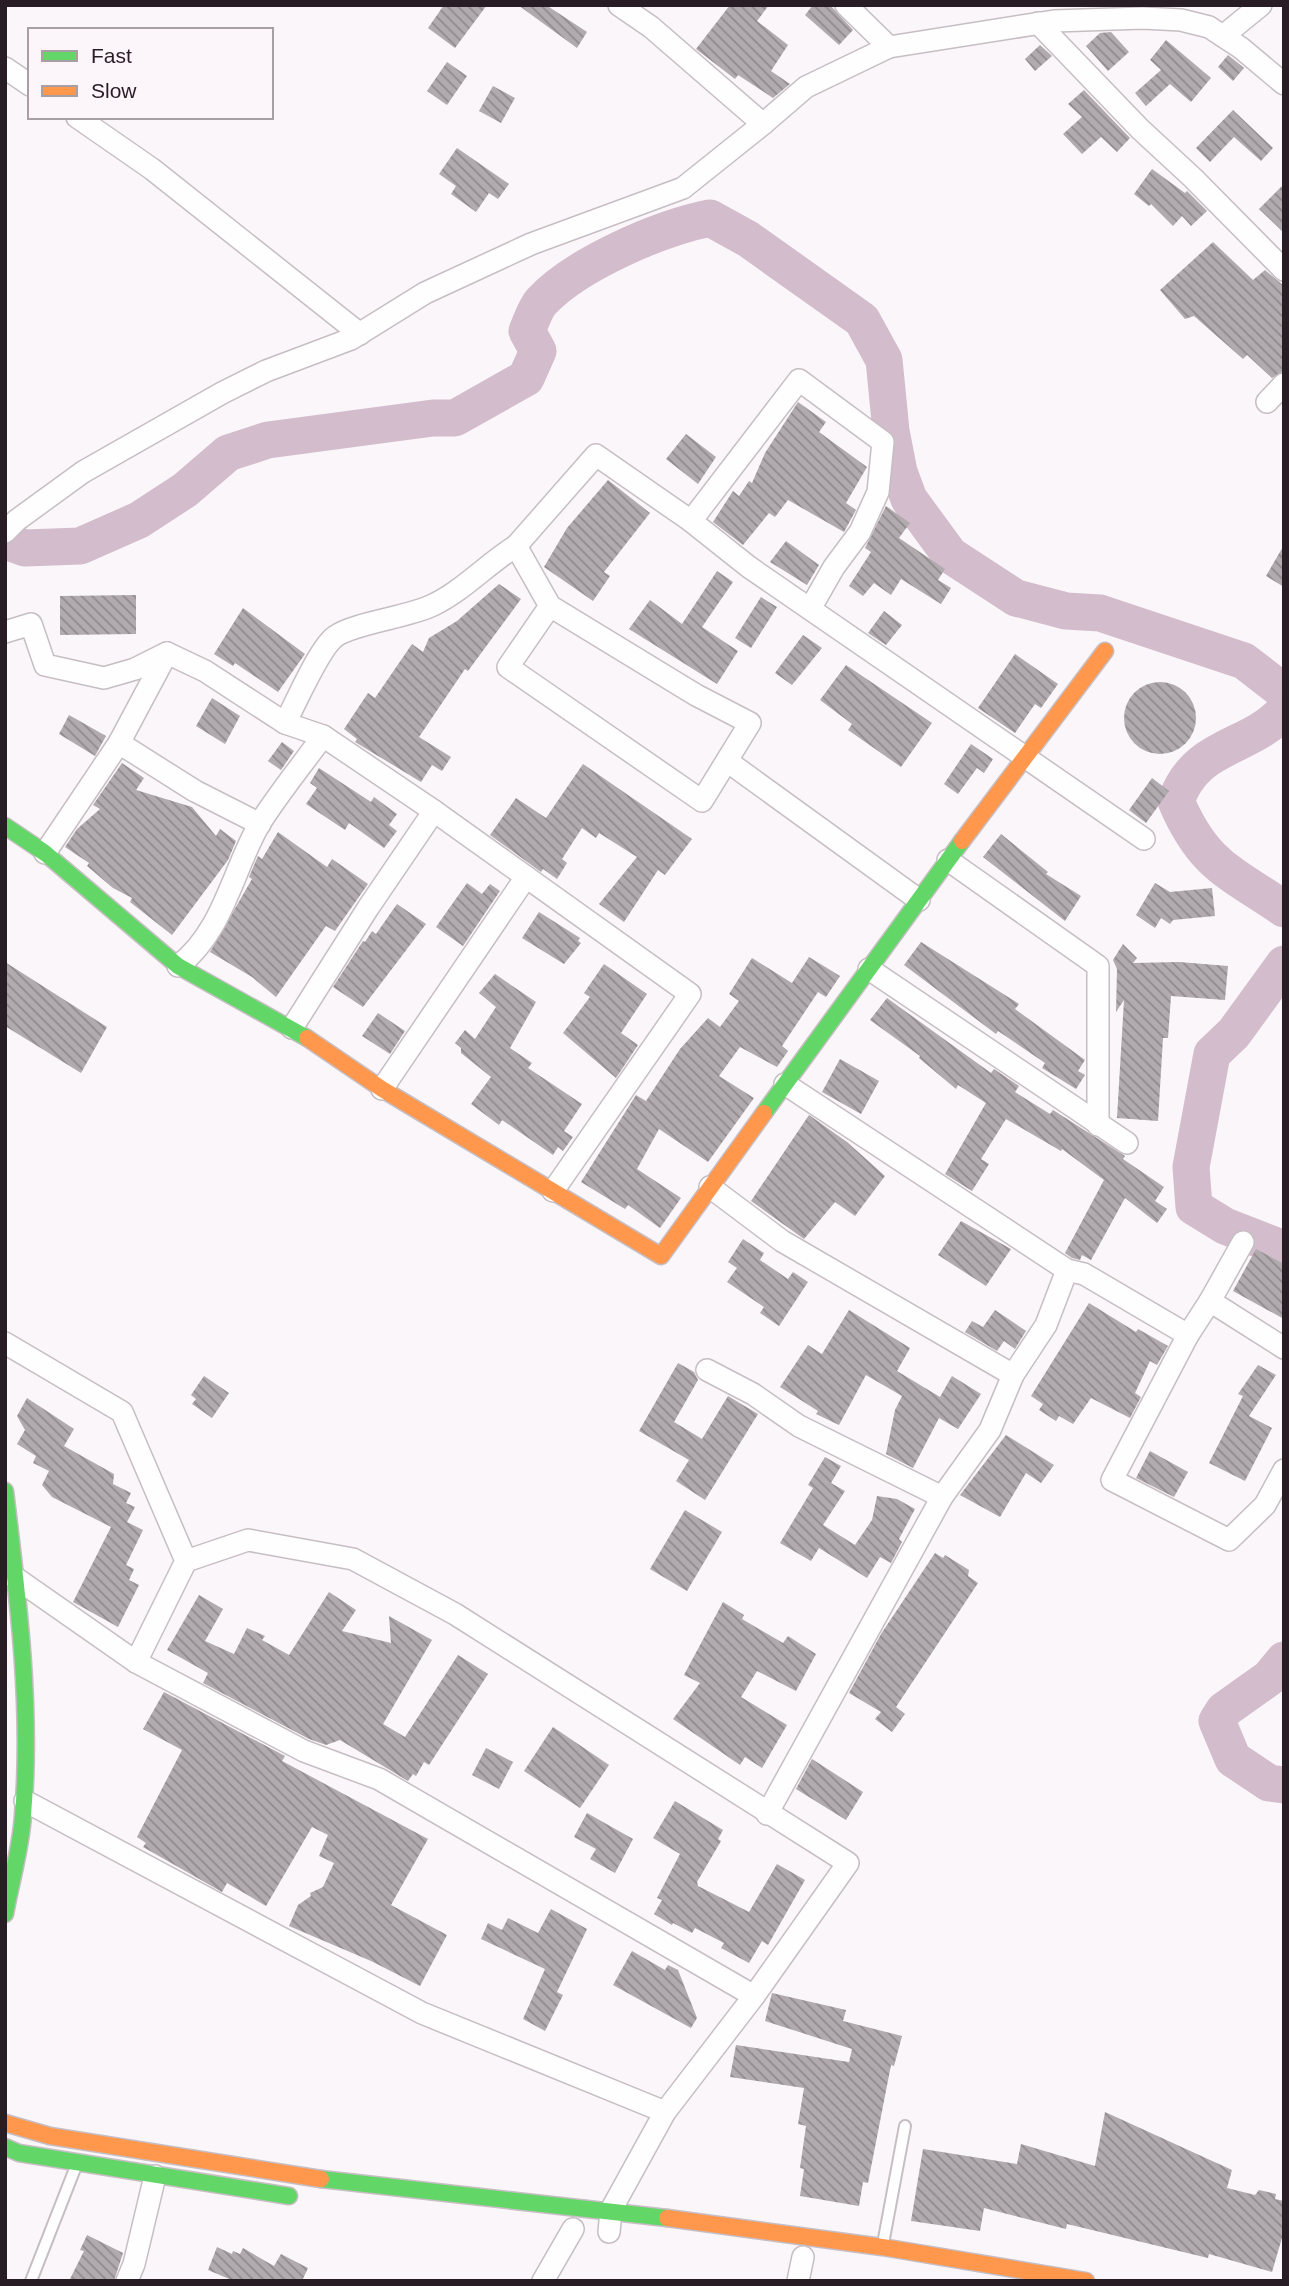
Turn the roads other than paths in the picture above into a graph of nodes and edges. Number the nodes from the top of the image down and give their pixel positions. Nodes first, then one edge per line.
1 (619, 5) edge
2 (846, 5) edge
3 (1261, 5) edge
4 (1038, 23) junction
5 (1223, 36) junction
6 (889, 47) junction
7 (5, 68) edge
8 (28, 84) edge
9 (1284, 85) edge
10 (80, 119) edge
11 (763, 124) junction
12 (1284, 270) edge
13 (360, 334) junction
14 (1284, 384) edge
15 (1268, 402) dead end
16 (691, 521) junction
17 (11, 526) edge
18 (516, 546) junction
19 (550, 606) junction
20 (810, 610) junction
21 (5, 632) edge
22 (1105, 651) dead end
23 (167, 653) junction
24 (285, 723) junction
25 (323, 736) junction
26 (120, 743) junction
27 (1025, 757) junction
28 (727, 761) junction
29 (434, 811) junction
30 (260, 824) junction
31 (5, 826) edge
32 (1144, 839) dead end
33 (44, 853) junction
34 (948, 860) junction
35 (526, 877) junction
36 (919, 900) junction
37 (178, 965) junction
38 (869, 969) junction
39 (292, 1028) junction
40 (785, 1084) junction
41 (382, 1089) junction
42 (1098, 1125) junction
43 (1127, 1143) dead end
44 (710, 1188) junction
45 (553, 1191) junction
46 (1243, 1242) dead end
47 (1067, 1270) junction
48 (1210, 1301) junction
49 (1188, 1335) junction
50 (5, 1343) edge
51 (1284, 1348) edge
52 (708, 1370) dead end
53 (1013, 1376) junction
54 (1284, 1469) edge
55 (5, 1492) edge
56 (942, 1497) junction
57 (186, 1560) junction
58 (10, 1574) edge
59 (136, 1662) junction
60 (25, 1801) junction
61 (767, 1814) junction
62 (5, 1914) edge
63 (754, 1996) junction
64 (5, 2106) edge
65 (665, 2112) junction
66 (5, 2123) edge
67 (905, 2126) dead end
68 (50, 2136) junction
69 (5, 2147) edge
70 (78, 2162) junction
71 (155, 2176) junction
72 (302, 2197) dead end
73 (611, 2210) junction
74 (882, 2247) junction
75 (802, 2257) dead end
76 (31, 2281) edge
77 (127, 2281) edge
78 (543, 2281) edge
79 (798, 2281) edge
80 (1086, 2281) edge

1 - 11 street
2 - 6 street
3 - 5 street
4 - 5 street
4 - 6 street
4 - 12 street
5 - 9 street
6 - 11 street
7 - 8 street
10 - 13 street
11 - 13 street
13 - 17 street
14 - 15 street
16 - 18 street
16 - 20 street
16 - 20 street
18 - 19 street
18 - 24 street
19 - 28 street
19 - 28 street
20 - 27 street
21 - 23 street
22 - 27 main road
23 - 24 street
23 - 26 street
24 - 25 street
25 - 29 street
25 - 30 street
26 - 30 street
26 - 33 street
27 - 32 street
27 - 34 main road
28 - 36 street
29 - 35 street
29 - 39 street
30 - 37 street
31 - 33 main road
33 - 37 main road
34 - 36 main road
34 - 42 street
35 - 41 street
35 - 45 street
36 - 38 main road
37 - 39 main road
38 - 40 main road
38 - 42 street
39 - 41 main road
40 - 44 main road
40 - 47 street
41 - 45 main road
42 - 43 street
44 - 45 main road
44 - 53 street
46 - 48 street
47 - 49 street
47 - 53 street
48 - 49 street
48 - 51 street
49 - 54 street
50 - 57 street
52 - 56 street
53 - 56 street
55 - 58 main road
56 - 61 street
57 - 59 street
57 - 61 street
58 - 59 street
58 - 60 main road
59 - 63 street
60 - 62 main road
60 - 65 street
61 - 63 street
63 - 65 street
64 - 68 main road
65 - 73 street
66 - 68 main road
67 - 74 lane
68 - 73 main road
69 - 70 main road
70 - 71 main road
70 - 76 lane
71 - 72 main road
71 - 77 street
73 - 74 main road
73 - 78 street
74 - 80 main road
75 - 79 street

